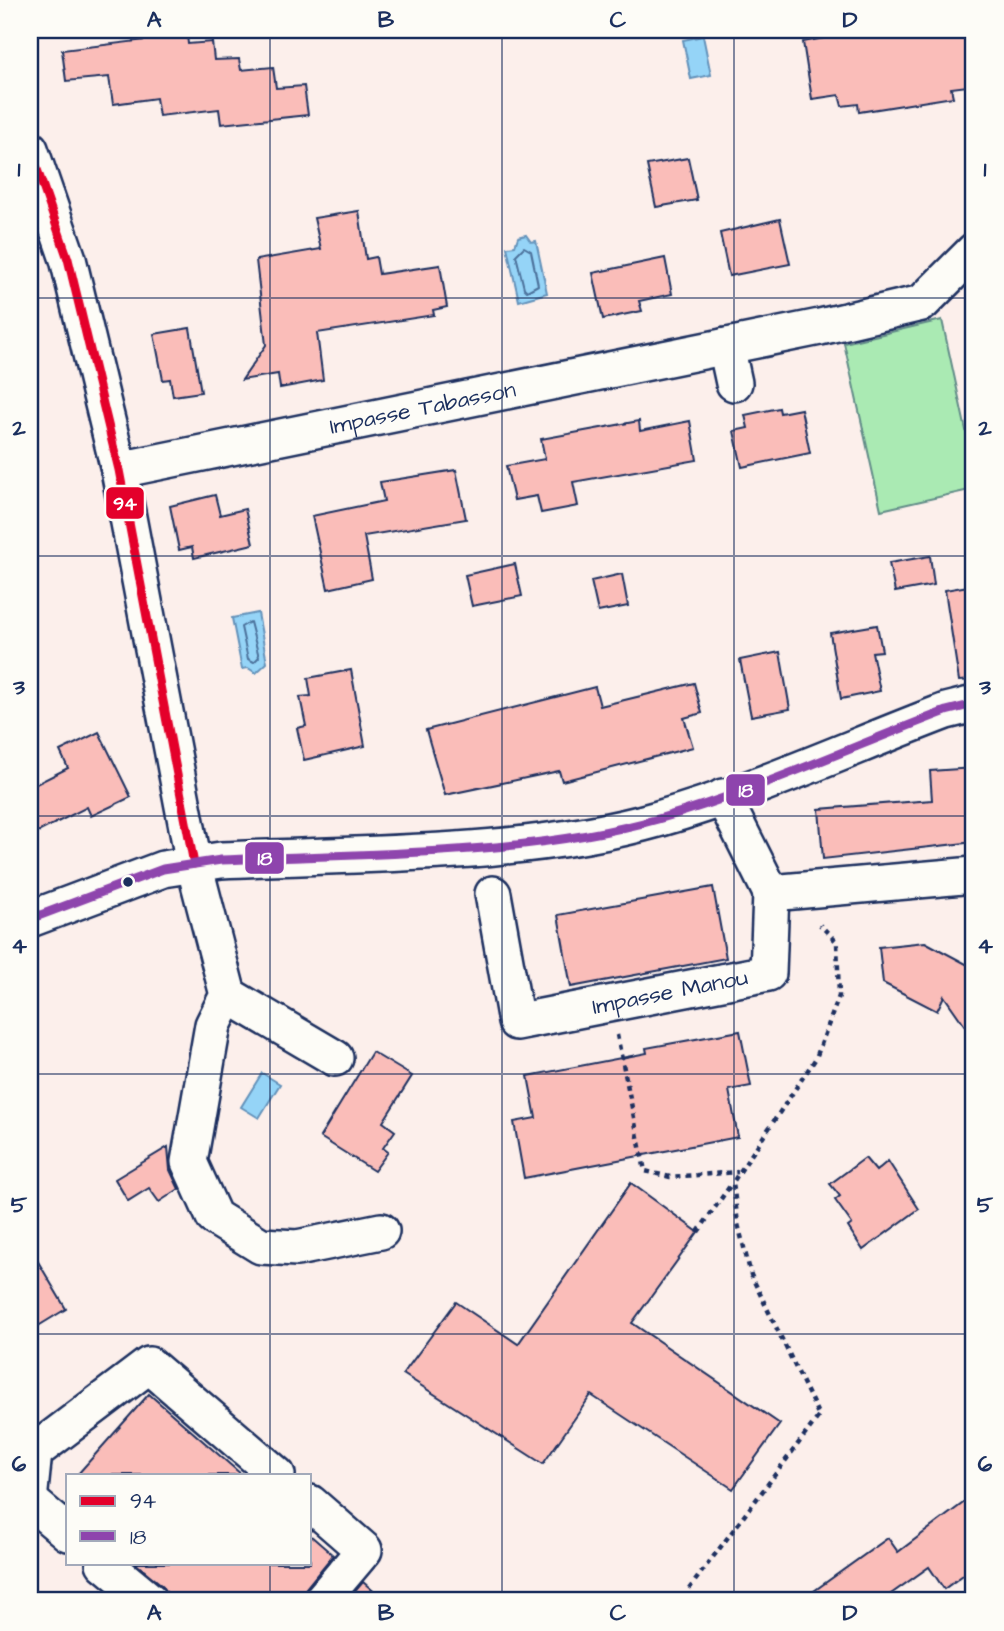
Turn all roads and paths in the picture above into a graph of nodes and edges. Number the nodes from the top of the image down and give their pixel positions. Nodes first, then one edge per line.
1 (30, 149) edge
2 (974, 251) edge
3 (726, 346) junction
4 (734, 383) dead end
5 (119, 470) junction
6 (974, 704) edge
7 (723, 797) junction
8 (194, 864) junction
9 (974, 875) edge
10 (771, 893) junction
11 (493, 894) dead end
12 (30, 919) edge
13 (814, 926) dead end
14 (228, 995) junction
15 (611, 1004) junction
16 (335, 1058) dead end
17 (739, 1172) junction
18 (733, 1182) junction
19 (381, 1231) dead end
20 (698, 1232) dead end
21 (276, 1474) edge
22 (30, 1491) edge
23 (30, 1501) edge
24 (312, 1505) edge
25 (66, 1531) edge
26 (105, 1564) edge
27 (689, 1589) dead end
28 (150, 1601) edge
29 (321, 1601) edge

1 - 5 street
2 - 3 street, Impasse Tabasson
3 - 4 street
3 - 5 street, Impasse Tabasson
5 - 8 street
6 - 7 street
7 - 8 street
7 - 10 street, Impasse Manou
8 - 12 street
8 - 14 street
9 - 10 street
10 - 15 street, Impasse Manou
11 - 15 street, Impasse Manou
13 - 17 path
14 - 16 street
14 - 19 street
15 - 17 path
17 - 18 path
18 - 20 path
18 - 27 path
21 - 22 street
23 - 25 street
24 - 29 street
26 - 28 street

